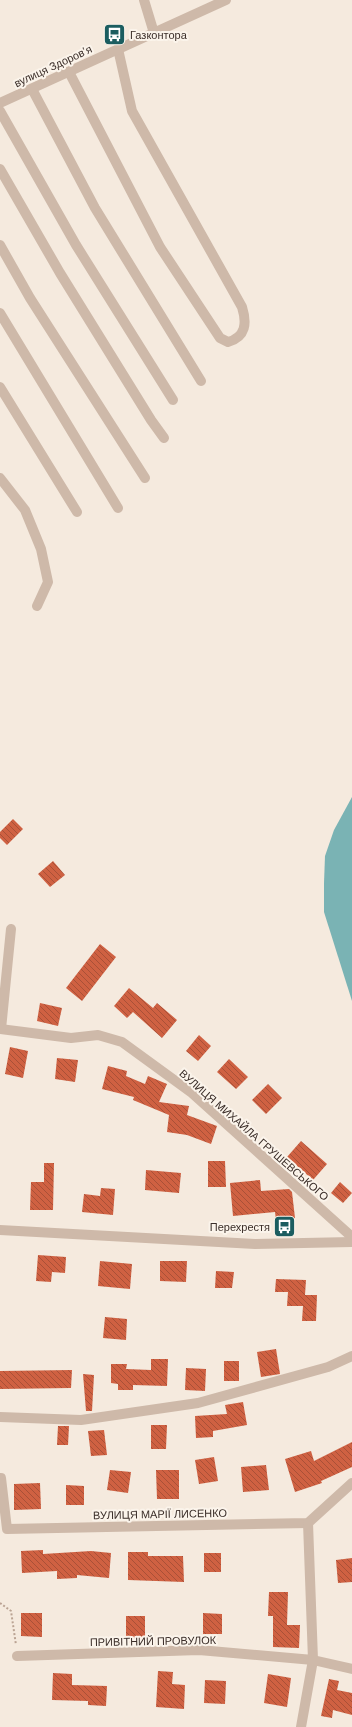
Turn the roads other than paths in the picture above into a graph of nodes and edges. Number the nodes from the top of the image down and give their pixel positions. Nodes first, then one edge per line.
1 (144, 0) edge
2 (226, 0) edge
3 (154, 33) junction
4 (118, 49) junction
5 (69, 72) junction
6 (32, 89) junction
7 (0, 103) edge
8 (0, 112) edge
9 (0, 169) edge
10 (0, 245) edge
11 (0, 313) edge
12 (201, 381) dead end
13 (0, 387) edge
14 (172, 400) dead end
15 (164, 438) dead end
16 (0, 478) edge
17 (145, 478) dead end
18 (118, 508) dead end
19 (77, 512) dead end
20 (37, 606) dead end
21 (11, 929) dead end
22 (1, 1029) edge
23 (0, 1230) edge
24 (352, 1237) edge
25 (352, 1242) edge
26 (352, 1356) edge
27 (0, 1417) edge
28 (0, 1478) edge
29 (352, 1483) edge
30 (308, 1523) junction
31 (17, 1656) road end
32 (313, 1660) junction
33 (352, 1669) edge
34 (302, 1727) edge

1 - 3 street
2 - 3 street, вулиця Здоровʼя
3 - 4 street, вулиця Здоровʼя
4 - 5 street, вулиця Здоровʼя
4 - 5 street
5 - 6 street, вулиця Здоровʼя
6 - 7 street, вулиця Здоровʼя
6 - 12 street
8 - 14 street
9 - 15 street
10 - 17 street
11 - 18 street
13 - 19 street
16 - 20 street
21 - 22 street
22 - 24 street, ВУЛИЦЯ МИХАЙЛА ГРУШЕВСЬКОГО
23 - 25 street
26 - 27 street
28 - 30 street, ВУЛИЦЯ МАРІЇ ЛИСЕНКО
29 - 30 street
30 - 32 street
31 - 32 street, ПРИВІТНИЙ ПРОВУЛОК
32 - 33 street, ПРИВІТНИЙ ПРОВУЛОК
32 - 34 street

